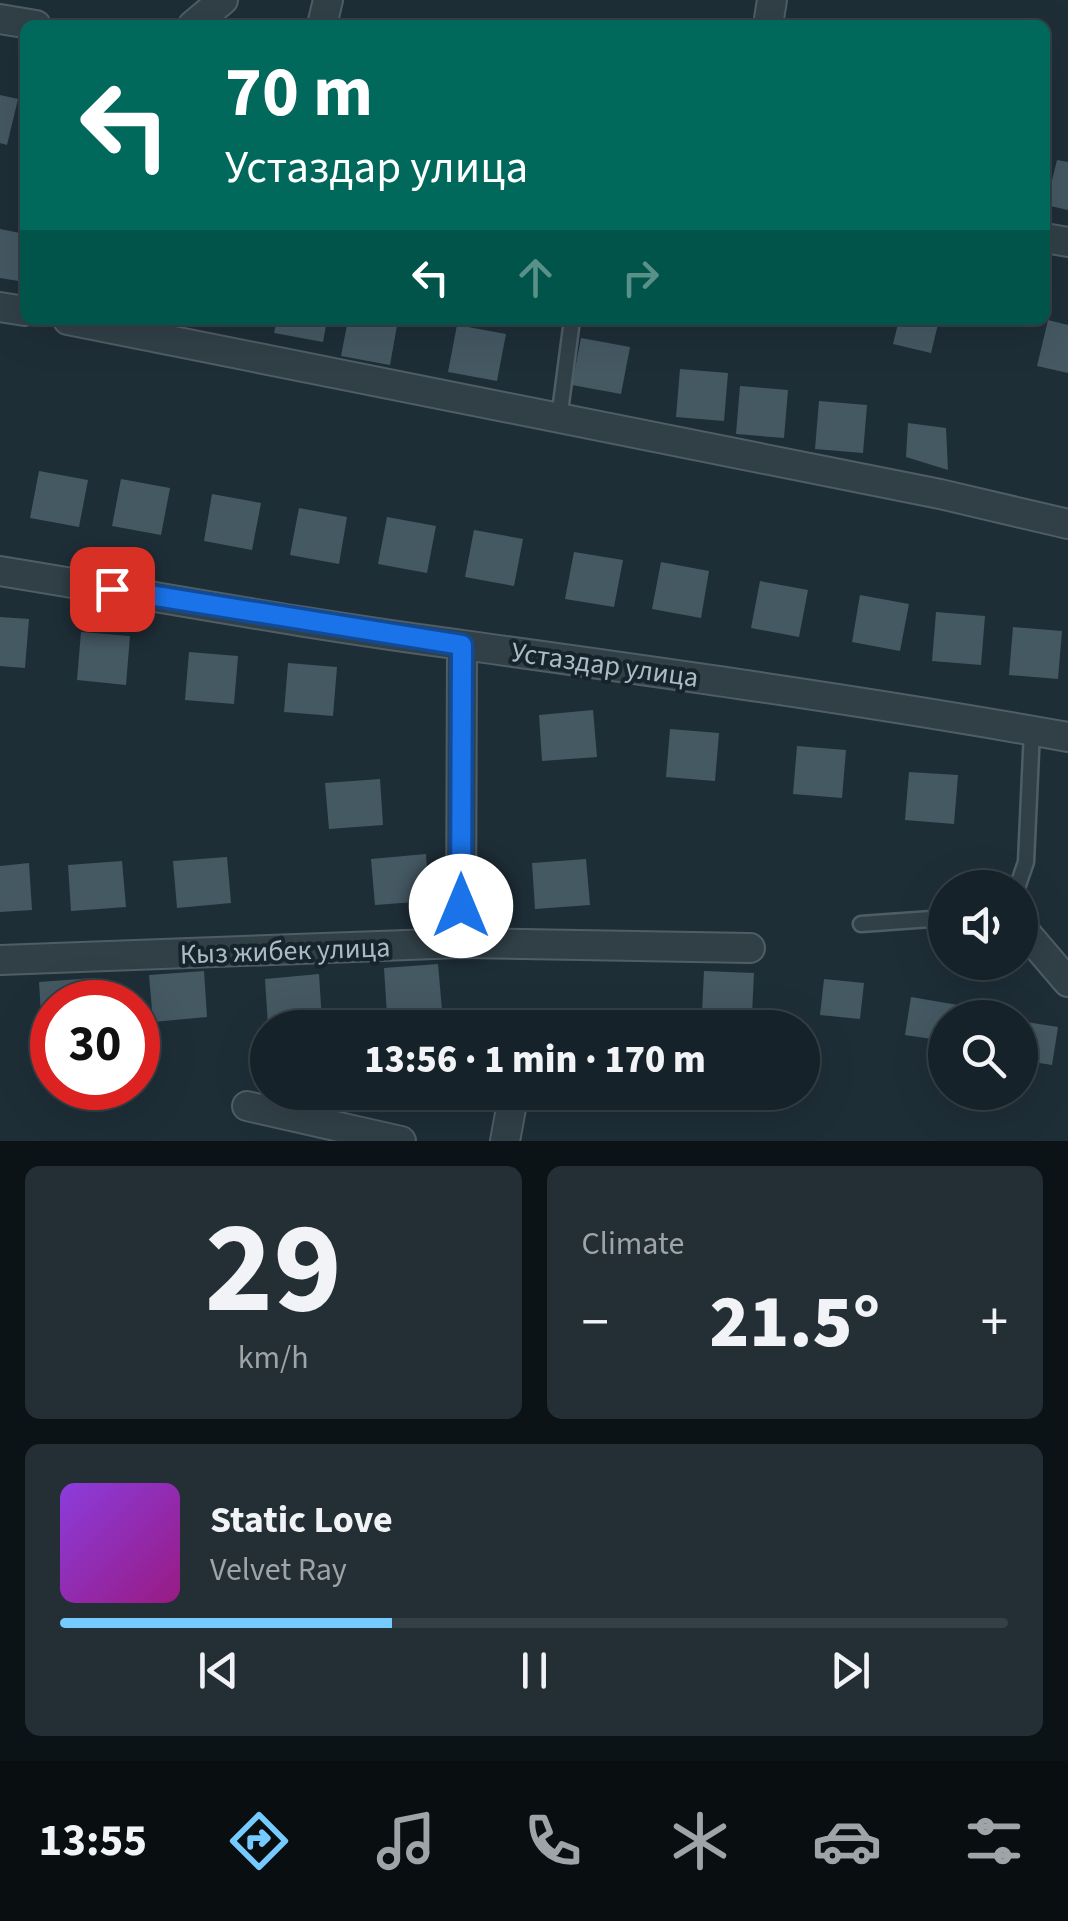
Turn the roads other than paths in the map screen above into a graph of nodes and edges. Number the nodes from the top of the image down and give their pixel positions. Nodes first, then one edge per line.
1 (223, 0) edge
2 (199, 20) edge
3 (93, 325) edge
4 (571, 325) edge
5 (559, 418) junction
6 (1068, 524) edge
7 (0, 571) edge
8 (462, 645) junction
9 (1032, 731) junction
10 (1068, 737) edge
11 (1023, 870) edge
12 (928, 919) edge
13 (861, 924) dead end
14 (461, 943) junction
15 (1038, 947) edge
16 (750, 948) dead end
17 (0, 960) edge
18 (1068, 982) edge
19 (247, 1106) dead end
20 (511, 1110) edge
21 (402, 1141) edge
22 (505, 1141) edge

1 - 2 street
3 - 5 street
4 - 5 lane
5 - 6 street
7 - 8 street, Устаздар улица
8 - 9 street, Устаздар улица
8 - 14 street
9 - 10 street, Устаздар улица
9 - 11 lane
12 - 13 lane
14 - 16 street, Кыз жибек улица
14 - 17 street, Кыз жибек улица
15 - 18 street
19 - 21 street
20 - 22 street

